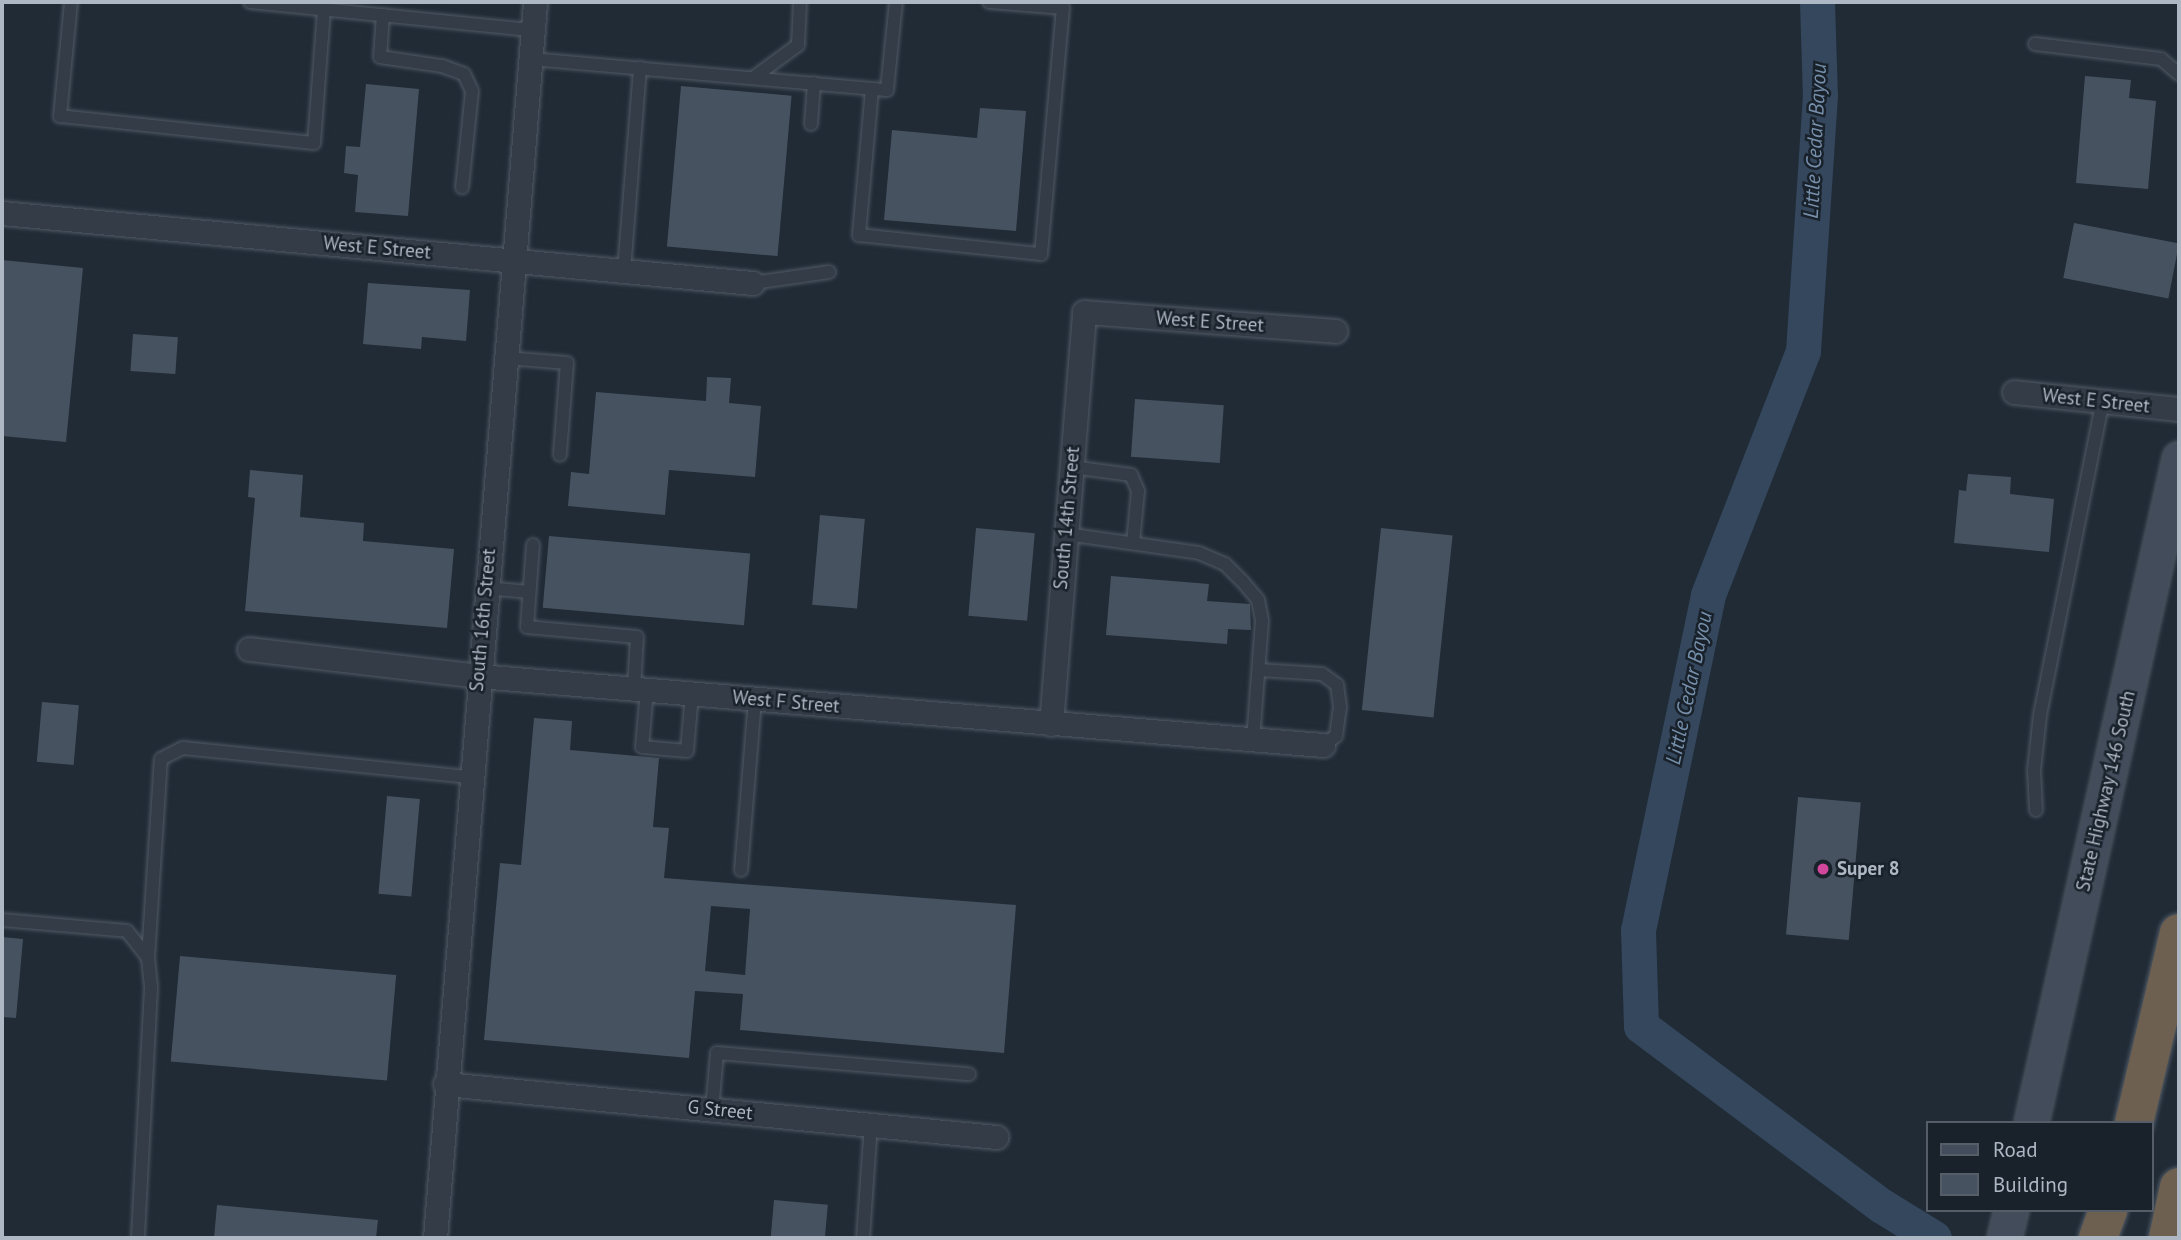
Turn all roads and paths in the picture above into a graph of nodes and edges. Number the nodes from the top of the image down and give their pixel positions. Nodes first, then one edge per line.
1 (71, 2) edge
2 (250, 2) edge
3 (535, 2) edge
4 (800, 2) edge
5 (896, 2) edge
6 (989, 2) edge
7 (324, 9) junction
8 (383, 15) junction
9 (533, 30) junction
10 (2035, 44) dead end
11 (531, 59) junction
12 (640, 68) junction
13 (2179, 74) edge
14 (753, 78) junction
15 (814, 83) junction
16 (872, 89) junction
17 (811, 124) dead end
18 (462, 187) dead end
19 (2, 214) edge
20 (515, 261) junction
21 (624, 271) junction
22 (829, 272) dead end
23 (753, 283) joint
24 (1084, 312) joint
25 (1335, 331) dead end
26 (506, 358) junction
27 (2014, 392) dead end
28 (2103, 401) junction
29 (2179, 409) edge
30 (560, 455) dead end
31 (2179, 458) edge
32 (1072, 467) junction
33 (1066, 534) junction
34 (1133, 543) junction
35 (533, 545) dead end
36 (486, 588) junction
37 (529, 592) junction
38 (249, 649) dead end
39 (1259, 670) junction
40 (478, 676) junction
41 (640, 689) junction
42 (692, 694) junction
43 (755, 699) junction
44 (1051, 724) junction
45 (1253, 741) junction
46 (1323, 745) joint
47 (470, 777) junction
48 (2036, 810) dead end
49 (741, 870) dead end
50 (2, 920) edge
51 (2179, 933) edge
52 (148, 958) junction
53 (969, 1074) dead end
54 (445, 1084) junction
55 (712, 1110) junction
56 (2031, 1121) edge
57 (2134, 1121) edge
58 (871, 1125) junction
59 (996, 1137) dead end
60 (2179, 1187) edge
61 (2010, 1212) edge
62 (2107, 1212) edge
63 (2115, 1212) edge
64 (138, 1238) edge
65 (435, 1238) edge
66 (863, 1238) edge
67 (2004, 1238) edge
68 (2098, 1238) edge
69 (2110, 1238) edge
70 (2168, 1238) edge

1 - 7 lane
2 - 7 lane
3 - 9 street, South 16th Street
4 - 14 lane
5 - 16 lane
6 - 16 lane
7 - 8 lane
8 - 9 lane
8 - 18 lane
9 - 11 street, South 16th Street
10 - 13 lane
11 - 12 lane
11 - 20 street, South 16th Street
12 - 14 lane
12 - 21 lane
14 - 15 lane
15 - 16 lane
15 - 17 lane
19 - 20 street, West E Street
20 - 21 street, West E Street
20 - 26 street, South 16th Street
21 - 23 street, West E Street
22 - 23 lane
24 - 25 street, West E Street
24 - 32 street, South 14th Street
26 - 30 lane
26 - 36 street, South 16th Street
27 - 28 street, West E Street
28 - 29 street, West E Street
28 - 48 lane
31 - 56 main road, State Highway 146 South
32 - 33 street, South 14th Street
32 - 34 lane
33 - 34 lane
33 - 44 street, South 14th Street
34 - 39 lane
35 - 37 lane
36 - 37 lane
36 - 40 street, South 16th Street
37 - 41 lane
38 - 40 street, West F Street
39 - 45 lane
39 - 46 lane
40 - 41 street, West F Street
40 - 47 street, South 16th Street
41 - 42 street, West F Street
41 - 42 lane
42 - 43 street, West F Street
43 - 44 street, West F Street
43 - 49 lane
44 - 45 street, West F Street
45 - 46 street, West F Street
47 - 52 lane
47 - 54 street, South 16th Street
50 - 52 lane
51 - 57 highway
52 - 64 lane
53 - 55 lane
54 - 55 street, G Street
54 - 65 street, South 16th Street
55 - 58 street, G Street
58 - 59 street, G Street
58 - 66 lane
60 - 70 highway
61 - 67 main road
62 - 68 highway
63 - 69 highway

